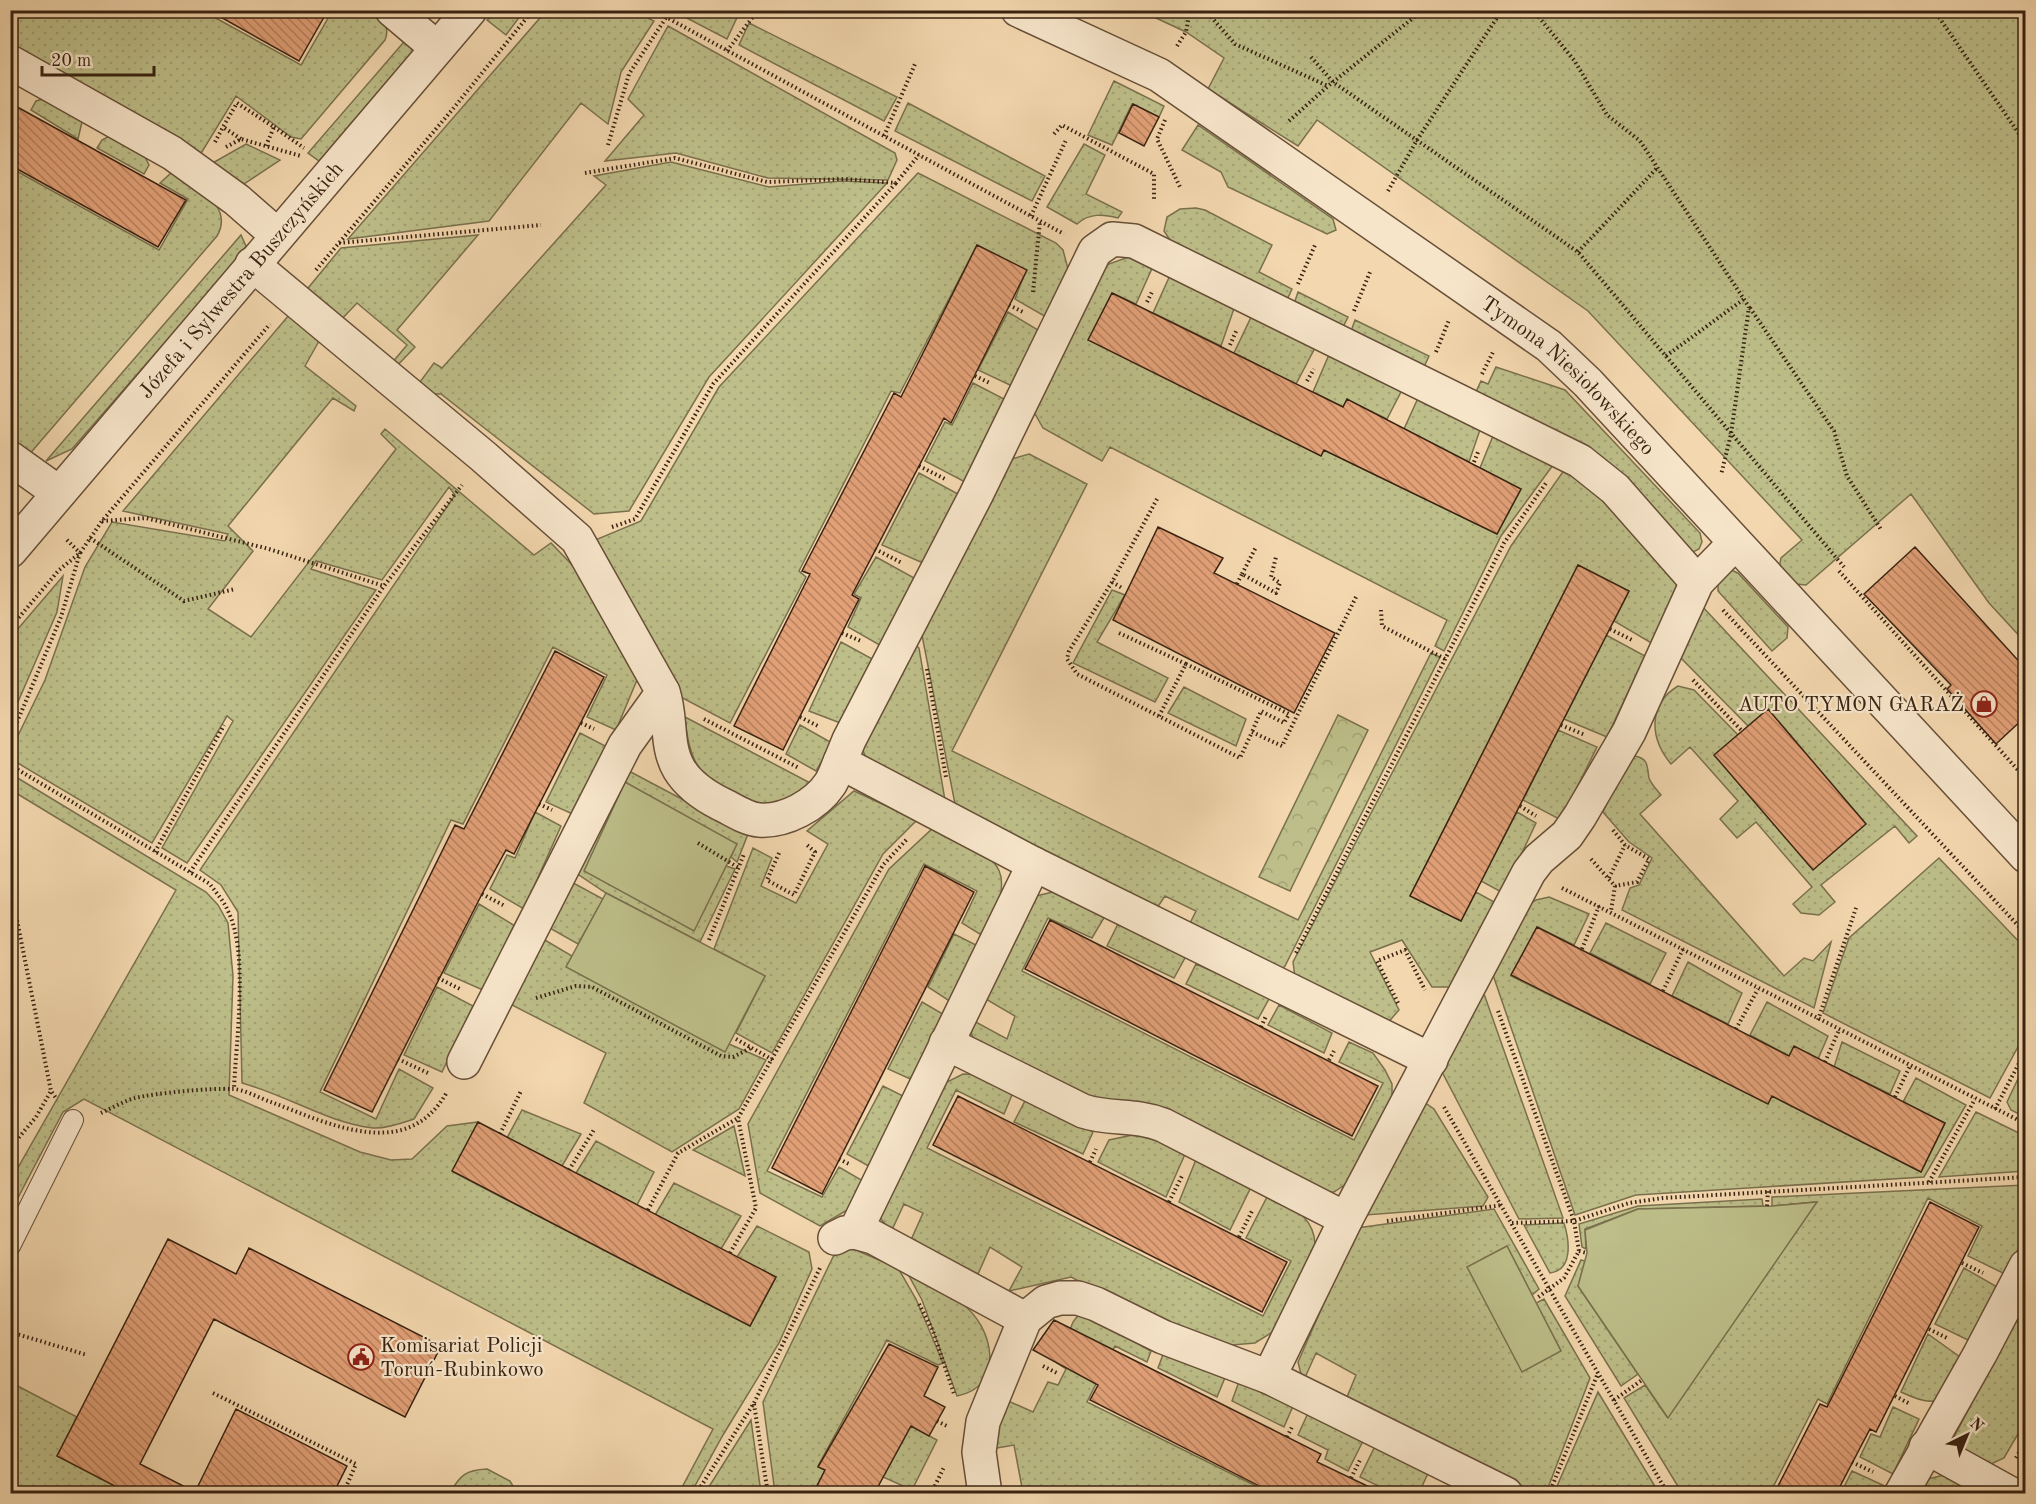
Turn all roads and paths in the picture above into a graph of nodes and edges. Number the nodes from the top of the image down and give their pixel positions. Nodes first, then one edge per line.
1 (392, 10) edge
2 (470, 10) edge
3 (653, 10) edge
4 (671, 10) edge
5 (758, 10) edge
6 (1018, 10) edge
7 (1205, 10) edge
8 (1423, 10) edge
9 (1502, 10) edge
10 (1533, 10) edge
11 (1934, 10) edge
12 (667, 18) junction
13 (437, 48) junction
14 (728, 51) junction
15 (1311, 57) dead end
16 (10, 62) edge
17 (915, 64) dead end
18 (1333, 82) junction
19 (1328, 86) junction
20 (1179, 88) junction
21 (274, 127) junction
22 (1054, 134) dead end
23 (884, 136) junction
24 (241, 139) junction
25 (1066, 140) dead end
26 (1417, 140) junction
27 (2025, 144) edge
28 (608, 145) dead end
29 (1263, 145) junction
30 (265, 148) junction
31 (304, 148) dead end
32 (919, 155) junction
33 (191, 166) junction
34 (1657, 168) junction
35 (585, 173) dead end
36 (329, 174) junction
37 (896, 183) junction
38 (1180, 188) dead end
39 (1154, 200) dead end
40 (1031, 216) junction
41 (1371, 220) junction
42 (1040, 221) junction
43 (541, 225) dead end
44 (277, 235) junction
45 (339, 243) dead end
46 (1095, 251) junction
47 (1578, 252) junction
48 (252, 264) junction
49 (1744, 299) junction
50 (1032, 304) dead end
51 (1749, 307) junction
52 (1666, 356) junction
53 (1731, 434) junction
54 (1567, 454) junction
55 (484, 457) junction
56 (10, 458) edge
57 (1157, 499) dead end
58 (50, 504) junction
59 (1711, 517) junction
60 (102, 521) dead end
61 (1882, 531) dead end
62 (90, 538) dead end
63 (577, 539) junction
64 (1735, 543) junction
65 (1256, 547) dead end
66 (10, 551) edge
67 (81, 553) junction
68 (1276, 557) dead end
69 (1844, 567) dead end
70 (1839, 571) dead end
71 (1242, 574) junction
72 (1112, 582) junction
73 (1697, 582) junction
74 (1236, 584) dead end
75 (384, 586) junction
76 (1122, 588) dead end
77 (235, 589) dead end
78 (1356, 597) dead end
79 (1382, 610) dead end
80 (917, 613) junction
81 (10, 628) edge
82 (1119, 633) dead end
83 (1663, 656) junction
84 (1445, 659) junction
85 (1186, 664) junction
86 (664, 696) junction
87 (1159, 716) junction
88 (224, 725) dead end
89 (1742, 731) dead end
90 (1252, 732) junction
91 (10, 739) edge
92 (10, 765) edge
93 (835, 773) junction
94 (2025, 779) edge
95 (1588, 801) junction
96 (943, 816) junction
97 (776, 822) junction
98 (1567, 835) junction
99 (698, 843) dead end
100 (1625, 845) junction
101 (155, 852) junction
102 (2025, 856) edge
103 (1034, 864) junction
104 (739, 868) junction
105 (190, 872) junction
106 (1529, 872) junction
107 (1609, 878) junction
108 (10, 885) edge
109 (1616, 886) junction
110 (1857, 904) dead end
111 (1599, 906) junction
112 (1611, 911) junction
113 (2025, 934) edge
114 (709, 940) dead end
115 (1582, 949) dead end
116 (1683, 949) junction
117 (1481, 965) junction
118 (1279, 986) junction
119 (1758, 989) junction
120 (1663, 991) dead end
121 (497, 998) junction
122 (1818, 1020) junction
123 (1261, 1027) dead end
124 (1736, 1029) dead end
125 (1446, 1030) junction
126 (1839, 1030) junction
127 (736, 1039) dead end
128 (946, 1043) junction
129 (751, 1048) junction
130 (2025, 1050) edge
131 (398, 1059) dead end
132 (773, 1060) junction
133 (1825, 1062) dead end
134 (1426, 1063) junction
135 (1910, 1066) junction
136 (458, 1073) junction
137 (234, 1089) junction
138 (51, 1091) junction
139 (520, 1091) dead end
140 (1895, 1097) dead end
141 (1975, 1099) junction
142 (1995, 1109) junction
143 (738, 1118) junction
144 (73, 1120) junction
145 (2025, 1124) edge
146 (595, 1128) dead end
147 (500, 1134) dead end
148 (10, 1148) edge
149 (569, 1170) dead end
150 (2025, 1177) edge
151 (1929, 1182) junction
152 (1768, 1191) junction
153 (1502, 1205) junction
154 (1767, 1206) dead end
155 (648, 1210) dead end
156 (1346, 1219) junction
157 (1574, 1221) junction
158 (1512, 1223) junction
159 (845, 1235) junction
160 (10, 1246) edge
161 (1579, 1251) junction
162 (730, 1253) dead end
163 (1587, 1253) dead end
164 (2025, 1266) edge
165 (1551, 1290) junction
166 (1537, 1298) dead end
167 (917, 1300) dead end
168 (1025, 1319) junction
169 (10, 1332) edge
170 (87, 1355) dead end
171 (1598, 1373) junction
172 (1269, 1377) junction
173 (1642, 1380) dead end
174 (213, 1393) dead end
175 (1614, 1400) junction
176 (957, 1401) dead end
177 (754, 1403) junction
178 (1926, 1447) junction
179 (343, 1494) edge
180 (696, 1494) edge
181 (768, 1494) edge
182 (985, 1494) edge
183 (1506, 1494) edge
184 (1549, 1494) edge
185 (1668, 1494) edge
186 (1901, 1494) edge
187 (2011, 1494) edge

1 - 13 street
2 - 13 street, Józefa i Sylwestra Buszczyńskich
3 - 12 path
4 - 12 path
5 - 14 path
6 - 20 street, Tymona Niesiołowskiego
7 - 19 path
8 - 18 path
9 - 26 path
10 - 34 path
11 - 27 path
12 - 14 path
12 - 28 path
13 - 36 street, Józefa i Sylwestra Buszczyńskich
14 - 23 path
15 - 18 path
16 - 33 street
17 - 23 path
18 - 19 path
18 - 26 path
19 - 29 path
20 - 29 street, Tymona Niesiołowskiego
20 - 38 path
21 - 24 path
21 - 30 path
21 - 31 path
22 - 39 path
23 - 32 path
24 - 30 path
24 - 33 path
25 - 40 path
26 - 41 path
26 - 47 path
29 - 41 street, Tymona Niesiołowskiego
30 - 36 path
32 - 37 path
32 - 40 path
33 - 44 street
34 - 47 path
34 - 49 path
35 - 37 path
36 - 44 street, Józefa i Sylwestra Buszczyńskich
37 - 63 path
40 - 42 path
41 - 59 street, Tymona Niesiołowskiego
42 - 46 path
42 - 50 path
43 - 45 path
44 - 48 street, Józefa i Sylwestra Buszczyńskich
46 - 54 street
46 - 80 street
47 - 52 path
48 - 55 street
48 - 58 street, Józefa i Sylwestra Buszczyńskich
49 - 51 path
49 - 52 path
51 - 53 path
51 - 61 path
52 - 53 path
53 - 59 path
53 - 69 path
54 - 73 street
54 - 84 path
55 - 63 street
55 - 75 path
56 - 58 street
57 - 72 path
58 - 66 street, Józefa i Sylwestra Buszczyńskich
58 - 67 path
59 - 64 street, Tymona Niesiołowskiego
60 - 75 path
62 - 77 path
63 - 86 street
64 - 73 street
64 - 102 street, Tymona Niesiołowskiego
65 - 71 path
67 - 81 path
67 - 91 path
68 - 71 path
70 - 94 path
71 - 74 path
72 - 76 path
72 - 87 path
73 - 83 street
73 - 113 path
75 - 105 path
78 - 90 path
79 - 84 path
80 - 93 street
80 - 96 path
82 - 85 path
83 - 89 path
83 - 95 street
84 - 118 path
85 - 87 path
85 - 90 path
86 - 93 path
86 - 97 street
86 - 121 street
87 - 90 path
88 - 101 path
92 - 101 path
93 - 96 street
93 - 97 street
95 - 98 street
95 - 100 path
96 - 103 street
96 - 132 path
97 - 97 path
97 - 104 path
98 - 106 street
98 - 107 path
99 - 104 path
100 - 107 path
100 - 109 path
101 - 105 path
103 - 118 street
103 - 128 street
104 - 114 path
105 - 137 path
106 - 111 path
106 - 117 street
107 - 109 path
108 - 138 path
109 - 112 path
110 - 122 path
111 - 112 path
111 - 115 path
112 - 116 path
116 - 119 path
116 - 120 path
117 - 125 street
117 - 157 path
118 - 123 path
118 - 134 street
119 - 122 path
119 - 124 path
121 - 129 path
121 - 136 street
122 - 126 path
125 - 134 street
125 - 134 path
126 - 133 path
126 - 135 path
127 - 129 path
128 - 156 street
128 - 159 street
129 - 132 path
130 - 142 path
131 - 136 path
132 - 143 path
134 - 153 path
134 - 156 street
135 - 140 path
135 - 141 path
136 - 137 path
137 - 144 path
138 - 144 path
138 - 148 path
139 - 147 path
141 - 142 path
141 - 151 path
142 - 145 path
143 - 155 path
143 - 162 path
144 - 160 lane
146 - 149 path
150 - 151 path
151 - 152 path
152 - 154 path
152 - 157 path
153 - 156 path
153 - 158 path
156 - 172 street
157 - 158 path
157 - 161 path
158 - 165 path
159 - 168 street
159 - 177 path
161 - 163 path
161 - 165 path
164 - 178 street
165 - 166 path
165 - 171 path
167 - 176 path
168 - 172 street
168 - 182 street
169 - 170 path
171 - 175 path
171 - 184 path
172 - 183 street
173 - 175 path
174 - 179 path
175 - 185 path
177 - 180 path
177 - 181 path
178 - 186 street
178 - 187 street

